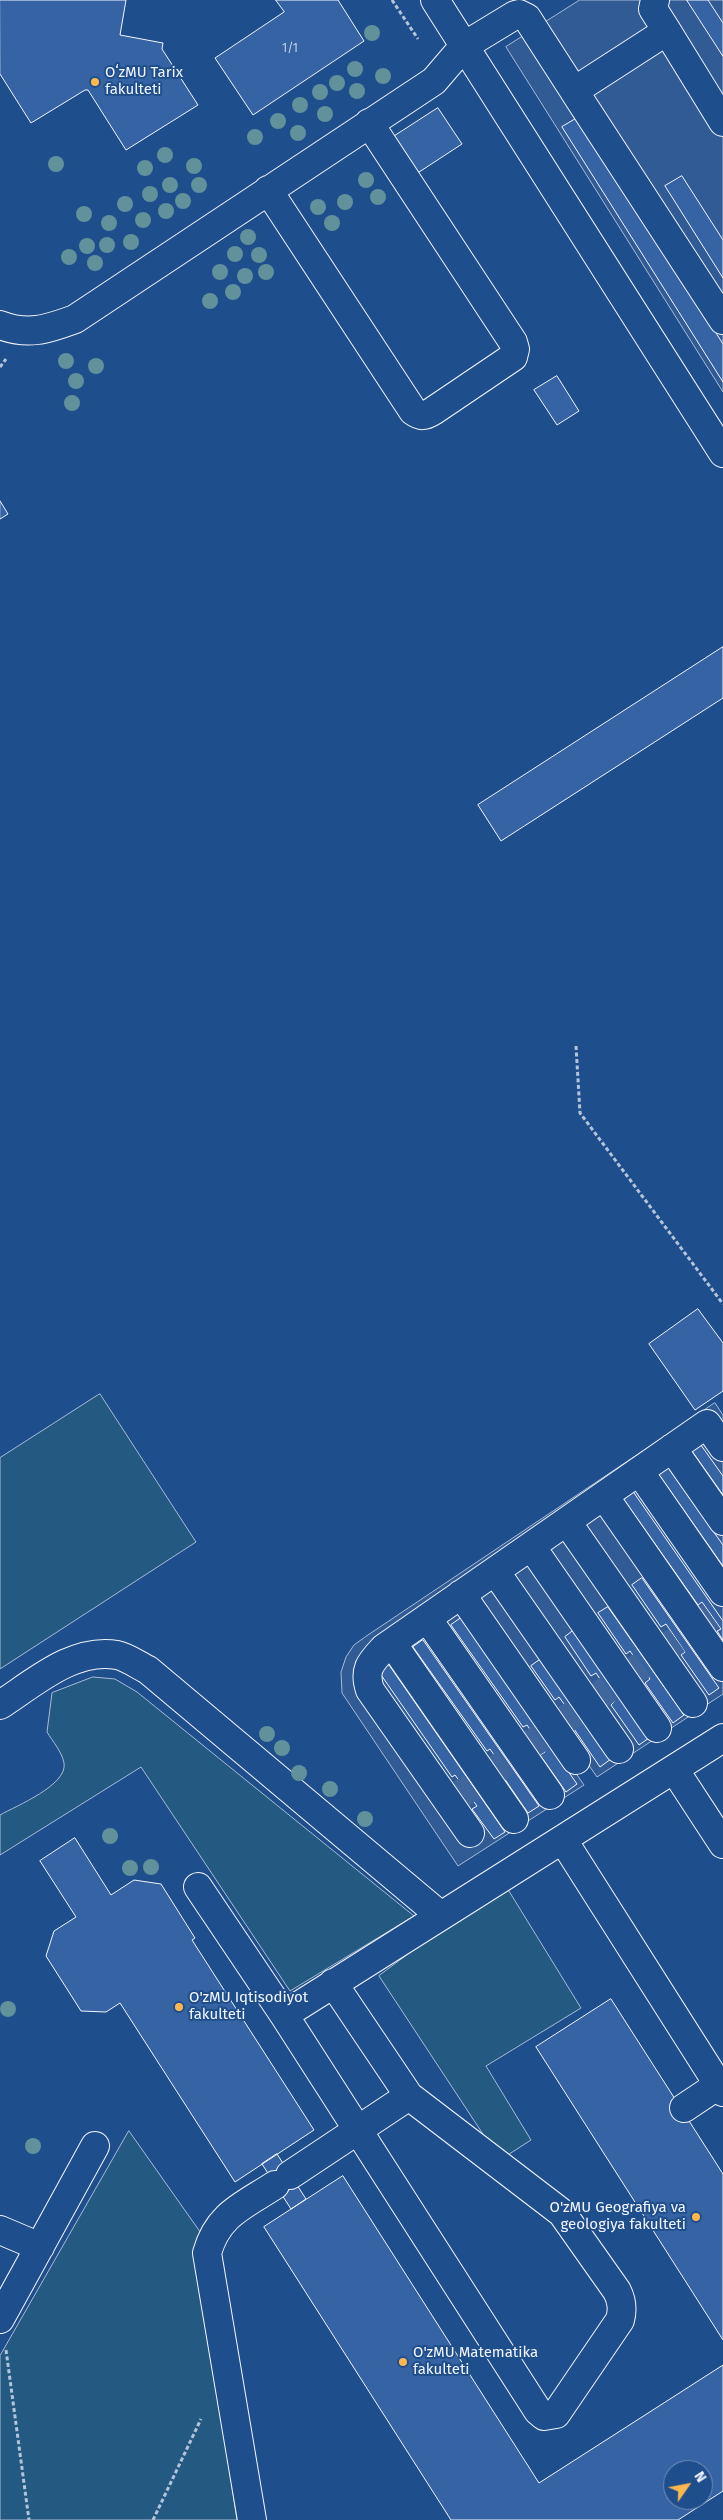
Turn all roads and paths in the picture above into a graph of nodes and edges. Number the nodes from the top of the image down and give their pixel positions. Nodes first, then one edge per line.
1 (435, 0) edge
2 (655, 0) edge
3 (666, 31) junction
4 (464, 46) junction
5 (574, 91) junction
6 (723, 122) edge
7 (369, 123) junction
8 (268, 190) junction
9 (723, 320) edge
10 (0, 326) edge
11 (723, 453) edge
12 (576, 1046) dead end
13 (723, 1304) edge
14 (723, 1446) edge
15 (672, 1448) junction
16 (640, 1471) junction
17 (604, 1496) junction
18 (723, 1521) edge
19 (567, 1522) junction
20 (531, 1546) junction
21 (495, 1571) junction
22 (723, 1592) edge
23 (461, 1594) junction
24 (427, 1618) junction
25 (392, 1643) junction
26 (723, 1667) edge
27 (693, 1703) dead end
28 (0, 1705) edge
29 (657, 1728) dead end
30 (723, 1738) edge
31 (619, 1749) dead end
32 (576, 1760) dead end
33 (674, 1769) junction
34 (550, 1795) dead end
35 (514, 1819) dead end
36 (470, 1833) dead end
37 (563, 1840) junction
38 (723, 1844) edge
39 (198, 1887) dead end
40 (442, 1916) junction
41 (333, 1983) junction
42 (284, 2015) junction
43 (722, 2087) edge
44 (409, 2096) junction
45 (684, 2108) dead end
46 (358, 2129) junction
47 (94, 2146) dead end
48 (0, 2230) edge
49 (40, 2247) junction
50 (1, 2318) edge
51 (205, 2412) dead end
52 (29, 2520) edge
53 (153, 2520) edge
54 (252, 2520) edge

1 - 4 lane
2 - 3 lane
3 - 5 lane
3 - 6 lane
4 - 5 lane
4 - 7 lane
4 - 11 lane
5 - 9 lane
7 - 8 lane
7 - 8 lane
8 - 10 lane
12 - 13 path
14 - 15 lane
15 - 16 lane
15 - 18 lane
16 - 17 lane
16 - 22 lane
17 - 19 lane
17 - 26 lane
19 - 20 lane
19 - 27 lane
20 - 21 lane
20 - 29 lane
21 - 23 lane
21 - 31 lane
23 - 24 lane
23 - 32 lane
24 - 25 lane
24 - 34 lane
25 - 35 lane
25 - 36 lane
28 - 40 lane
30 - 33 lane
33 - 37 lane
33 - 38 lane
37 - 40 lane
37 - 43 lane
39 - 42 lane
40 - 41 lane
41 - 42 lane
41 - 44 lane
42 - 46 lane
43 - 45 lane
44 - 46 lane
44 - 46 lane
46 - 54 lane
47 - 49 lane
48 - 49 lane
49 - 50 lane
50 - 52 path
51 - 53 path

